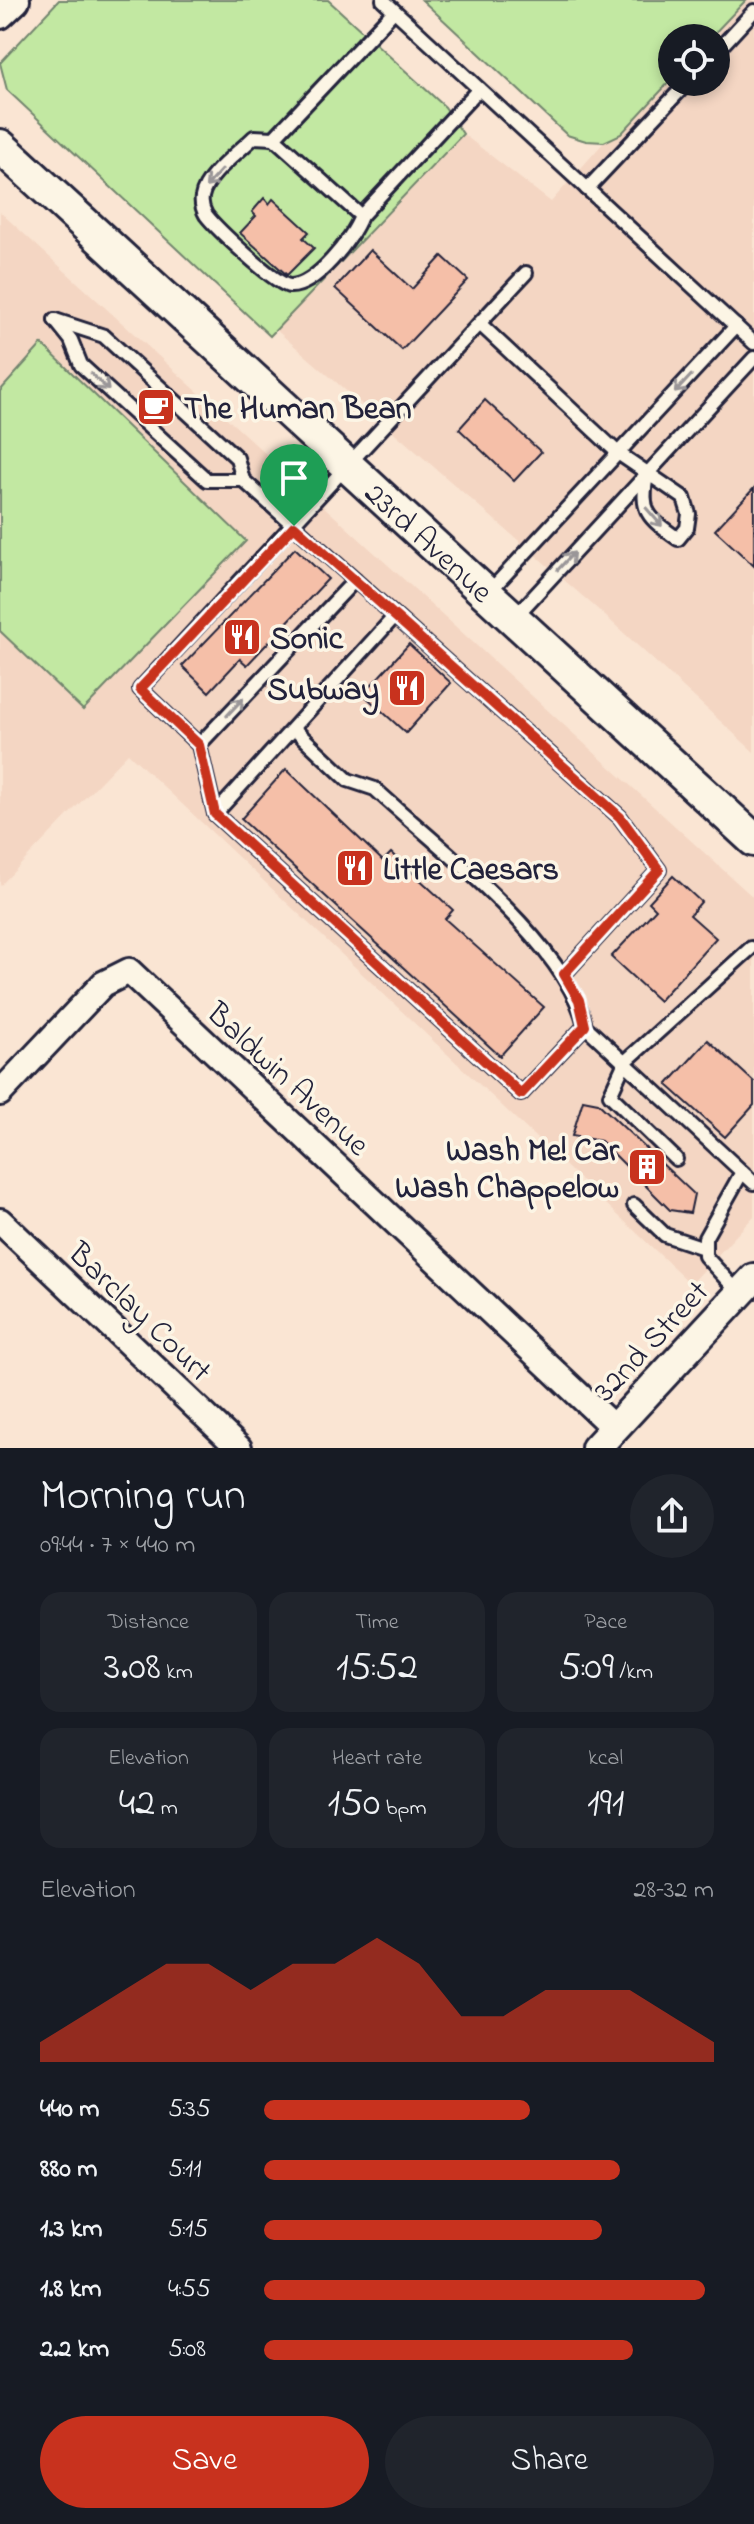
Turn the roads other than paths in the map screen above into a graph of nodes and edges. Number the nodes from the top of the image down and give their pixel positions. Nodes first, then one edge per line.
1 (15, 0) edge
2 (383, 0) edge
3 (394, 11) junction
4 (754, 11) edge
5 (0, 14) edge
6 (730, 37) edge
7 (479, 89) junction
8 (675, 96) edge
9 (274, 138) junction
10 (0, 146) edge
11 (587, 189) junction
12 (361, 216) junction
13 (526, 273) dead end
14 (480, 324) junction
15 (736, 326) junction
16 (754, 343) edge
17 (754, 358) edge
18 (618, 453) junction
19 (349, 467) junction
20 (647, 475) junction
21 (243, 480) junction
22 (294, 526) junction
23 (355, 580) junction
24 (487, 594) junction
25 (395, 616) junction
26 (514, 619) junction
27 (294, 729) junction
28 (199, 745) junction
29 (215, 814) junction
30 (754, 840) edge
31 (753, 948) edge
32 (564, 974) junction
33 (585, 1026) junction
34 (625, 1062) junction
35 (0, 1093) edge
36 (676, 1159) dead end
37 (742, 1172) junction
38 (754, 1183) edge
39 (634, 1205) dead end
40 (0, 1221) edge
41 (704, 1248) junction
42 (747, 1286) edge
43 (605, 1438) edge
44 (239, 1448) edge

1 - 5 street
2 - 3 lane
3 - 7 lane
3 - 9 lane
4 - 6 lane
7 - 11 lane
7 - 12 lane
8 - 11 lane
9 - 12 lane
9 -> 12 lane
10 - 19 main road, 23rd Avenue
11 - 15 lane
13 - 14 lane
14 - 18 lane
14 - 19 lane
15 - 16 lane
15 -> 18 lane
17 - 20 lane
18 - 20 lane
18 - 24 lane
19 - 22 lane
19 - 24 main road, 23rd Avenue
20 -> 20 lane
26 -> 20 lane
21 -> 21 lane
21 - 22 lane
22 - 23 lane
22 - 28 lane
23 - 25 lane
28 -> 23 lane
24 - 26 main road, 23rd Avenue
25 - 27 lane
25 - 32 lane
26 - 30 main road, 23rd Avenue
27 - 29 lane
27 - 32 lane
28 - 29 lane
29 - 33 lane
31 - 34 lane
32 - 33 lane
33 - 34 lane
34 - 36 lane
34 - 37 lane
35 - 43 street, Baldwin Avenue
37 - 38 lane
37 - 41 lane
39 - 41 lane
40 - 44 street, Barclay Court
41 - 42 lane
42 - 43 street, 32nd Street

